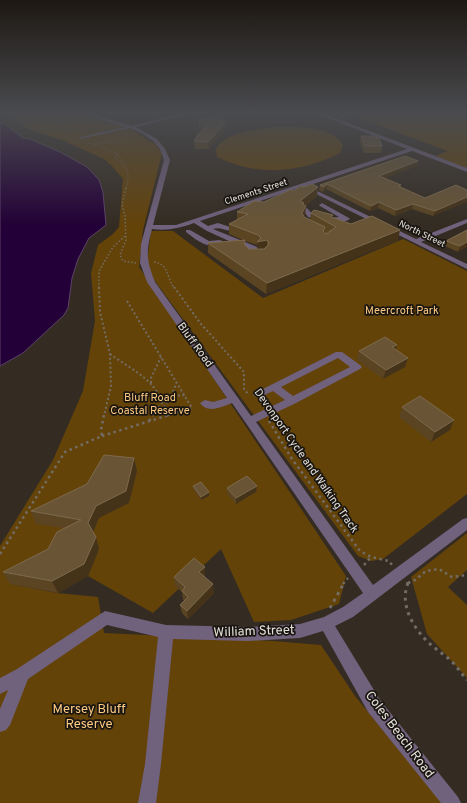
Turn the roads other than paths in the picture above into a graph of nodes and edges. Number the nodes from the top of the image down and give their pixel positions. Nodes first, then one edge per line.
1 (164, 150) edge
2 (408, 150) edge
3 (416, 150) edge
4 (467, 170) edge
5 (304, 186) junction
6 (322, 206) dead end
7 (306, 210) edge
8 (360, 214) junction
9 (347, 219) junction
10 (467, 221) edge
11 (193, 222) junction
12 (149, 226) junction
13 (207, 229) junction
14 (231, 229) edge
15 (188, 231) dead end
16 (226, 239) junction
17 (417, 242) junction
18 (255, 252) edge
19 (467, 266) edge
20 (274, 386) junction
21 (254, 396) road end
22 (234, 399) junction
23 (292, 401) junction
24 (206, 403) dead end
25 (249, 421) junction
26 (467, 523) edge
27 (372, 594) junction
28 (325, 617) junction
29 (166, 632) junction
30 (22, 674) junction
31 (0, 686) edge
32 (0, 724) edge
33 (147, 803) edge
34 (452, 803) edge

1 - 12 street, Bluff Road
2 - 5 street, Clements Street
3 - 4 street
5 - 8 street, North Street
5 - 11 street, Clements Street
6 - 9 street
7 - 9 street
8 - 9 street
8 - 17 street, North Street
10 - 17 street
11 - 12 street, Clements Street
11 - 13 street
11 - 16 street
12 - 22 street, Bluff Road
13 - 14 street
13 - 16 street
15 - 16 street
16 - 18 street
17 - 19 street, North Street
20 - 21 street
20 - 23 street
20 - 23 street
22 - 24 street
22 - 25 street, Bluff Road
23 - 25 street
25 - 27 street, Bluff Road
26 - 27 street, William Street
27 - 28 street, William Street
28 - 29 street, William Street
28 - 34 street, Coles Beach Road
29 - 30 street, William Street
29 - 33 street
30 - 31 street
30 - 32 street

